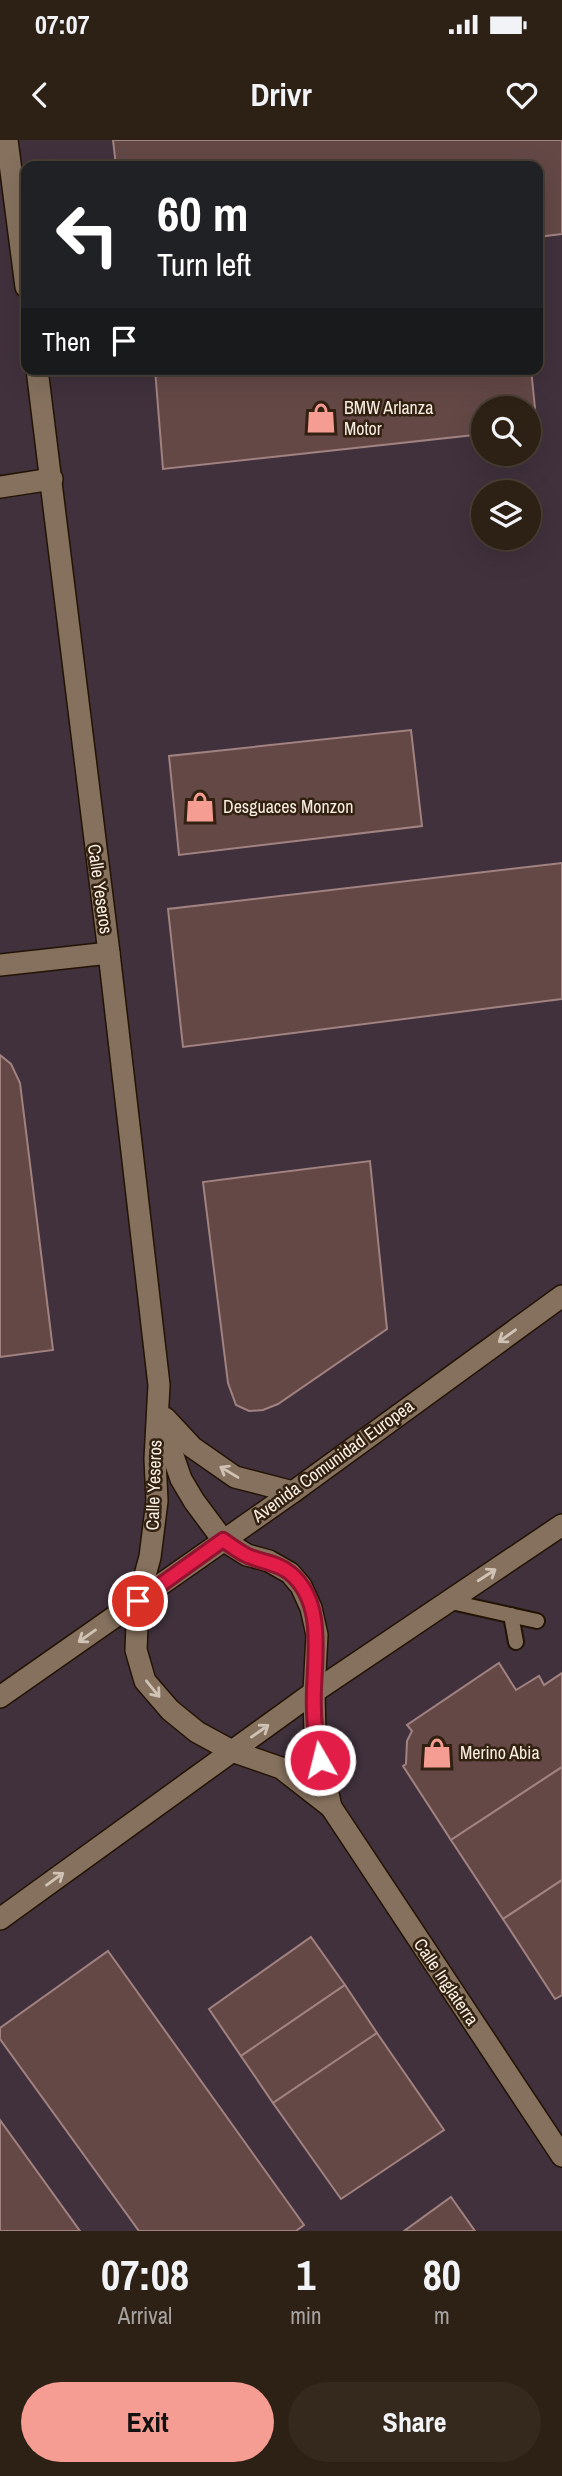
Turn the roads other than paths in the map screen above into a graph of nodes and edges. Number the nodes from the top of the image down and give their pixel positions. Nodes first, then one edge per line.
1 (7, 140) edge
2 (21, 248) edge
3 (38, 375) edge
4 (52, 479) junction
5 (0, 487) edge
6 (109, 953) junction
7 (0, 965) edge
8 (562, 1296) edge
9 (158, 1410) junction
10 (293, 1492) junction
11 (562, 1525) edge
12 (223, 1540) junction
13 (138, 1601) junction
14 (447, 1601) junction
15 (511, 1615) junction
16 (537, 1620) dead end
17 (516, 1642) dead end
18 (314, 1692) junction
19 (0, 1697) edge
20 (232, 1751) junction
21 (331, 1807) junction
22 (0, 1919) edge
23 (562, 2156) edge

1 - 2 street
3 - 4 street, Calle Yeseros
4 - 5 street
4 - 6 street, Calle Yeseros
6 - 7 street
6 - 9 street, Calle Yeseros
8 -> 10 street, Avenida Comunidad Europea
10 -> 9 street, Calle Yeseros
9 - 12 street
9 - 13 street, Calle Yeseros
10 - 12 street, Avenida Comunidad Europea
14 -> 11 street
12 - 13 street, Avenida Comunidad Europea
12 - 18 street
13 -> 19 street, Avenida Comunidad Europea
13 -> 20 street
14 - 15 lane
14 - 18 street
15 - 16 lane
15 - 17 lane
20 -> 18 street
18 - 21 street
20 - 21 street
22 -> 20 street
21 - 23 street, Calle Inglaterra

